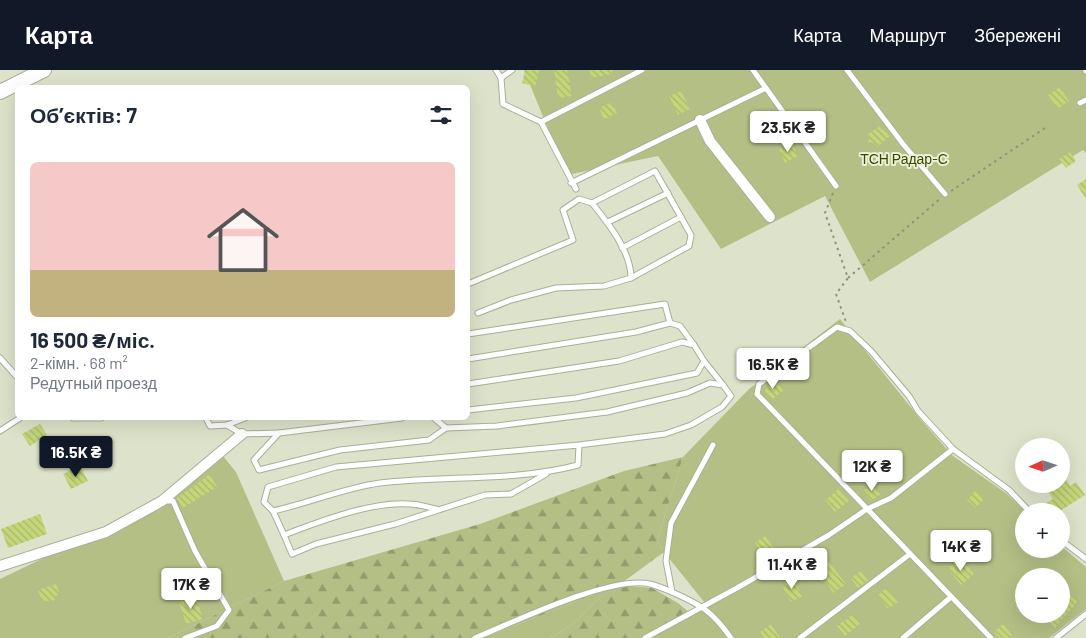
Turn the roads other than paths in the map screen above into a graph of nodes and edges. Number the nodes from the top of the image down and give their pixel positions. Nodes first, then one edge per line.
1 (44, 70) edge
2 (496, 70) edge
3 (512, 70) edge
4 (642, 70) edge
5 (753, 70) edge
6 (847, 70) edge
7 (501, 78) junction
8 (766, 88) junction
9 (0, 91) edge
10 (1086, 100) edge
11 (1080, 103) dead end
12 (700, 120) junction
13 (541, 122) junction
14 (571, 183) junction
15 (836, 186) road end
16 (576, 190) dead end
17 (668, 193) junction
18 (945, 194) dead end
19 (592, 203) junction
20 (681, 217) junction
21 (770, 217) dead end
22 (608, 222) junction
23 (622, 248) junction
24 (631, 269) junction
25 (646, 269) junction
26 (631, 278) junction
27 (470, 283) edge
28 (478, 314) dead end
29 (670, 323) junction
30 (470, 334) edge
31 (694, 345) junction
32 (0, 358) edge
33 (470, 359) edge
34 (704, 361) junction
35 (15, 375) edge
36 (470, 384) edge
37 (722, 385) junction
38 (470, 410) edge
39 (17, 420) edge
40 (207, 420) edge
41 (240, 420) edge
42 (386, 420) edge
43 (436, 420) edge
44 (227, 425) junction
45 (446, 428) junction
46 (0, 431) edge
47 (279, 433) junction
48 (242, 434) junction
49 (579, 445) junction
50 (713, 445) dead end
51 (953, 450) junction
52 (546, 474) junction
53 (162, 502) junction
54 (1022, 503) edge
55 (436, 509) junction
56 (867, 509) junction
57 (273, 511) junction
58 (284, 535) junction
59 (1070, 547) edge
60 (910, 554) junction
61 (1086, 559) edge
62 (0, 566) edge
63 (672, 592) junction
64 (951, 597) junction
65 (703, 606) junction
66 (1086, 614) edge
67 (184, 638) edge
68 (475, 638) edge
69 (645, 638) edge
70 (731, 638) edge
71 (800, 638) edge
72 (903, 638) edge
73 (991, 638) edge
74 (1056, 638) edge

1 - 9 main road
2 - 7 lane
3 - 7 lane
4 - 13 lane
5 - 8 lane
6 - 18 lane
7 - 13 lane
8 - 12 lane
8 - 15 lane
10 - 11 lane
12 - 14 lane
12 - 21 street
13 - 14 lane
14 - 16 lane
17 - 19 lane
17 - 20 lane
17 - 22 lane
19 - 22 lane
19 - 27 lane
20 - 23 lane
20 - 25 lane
22 - 23 lane
23 - 24 lane
24 - 25 lane
24 - 26 lane
25 - 26 lane
26 - 28 lane
29 - 30 lane
29 - 31 lane
29 - 33 lane
31 - 34 lane
31 - 36 lane
32 - 35 lane
34 - 37 lane
34 - 38 lane
37 - 45 lane
37 - 49 lane
39 - 46 lane
40 - 44 lane
41 - 44 lane
42 - 47 lane
43 - 45 lane
44 - 48 lane
45 - 47 lane
47 - 48 lane
48 - 53 street
49 - 52 lane
49 - 57 lane
50 - 63 lane
51 - 54 lane
51 - 56 lane
51 - 56 lane
52 - 55 lane
52 - 57 lane
53 - 62 street
53 - 67 lane
55 - 58 lane
55 - 58 lane
56 - 60 lane
56 - 65 lane
57 - 58 lane
59 - 61 lane
60 - 64 lane
60 - 71 lane
63 - 65 lane
63 - 68 lane
64 - 72 lane
64 - 73 lane
65 - 69 lane
65 - 70 lane
66 - 74 lane

